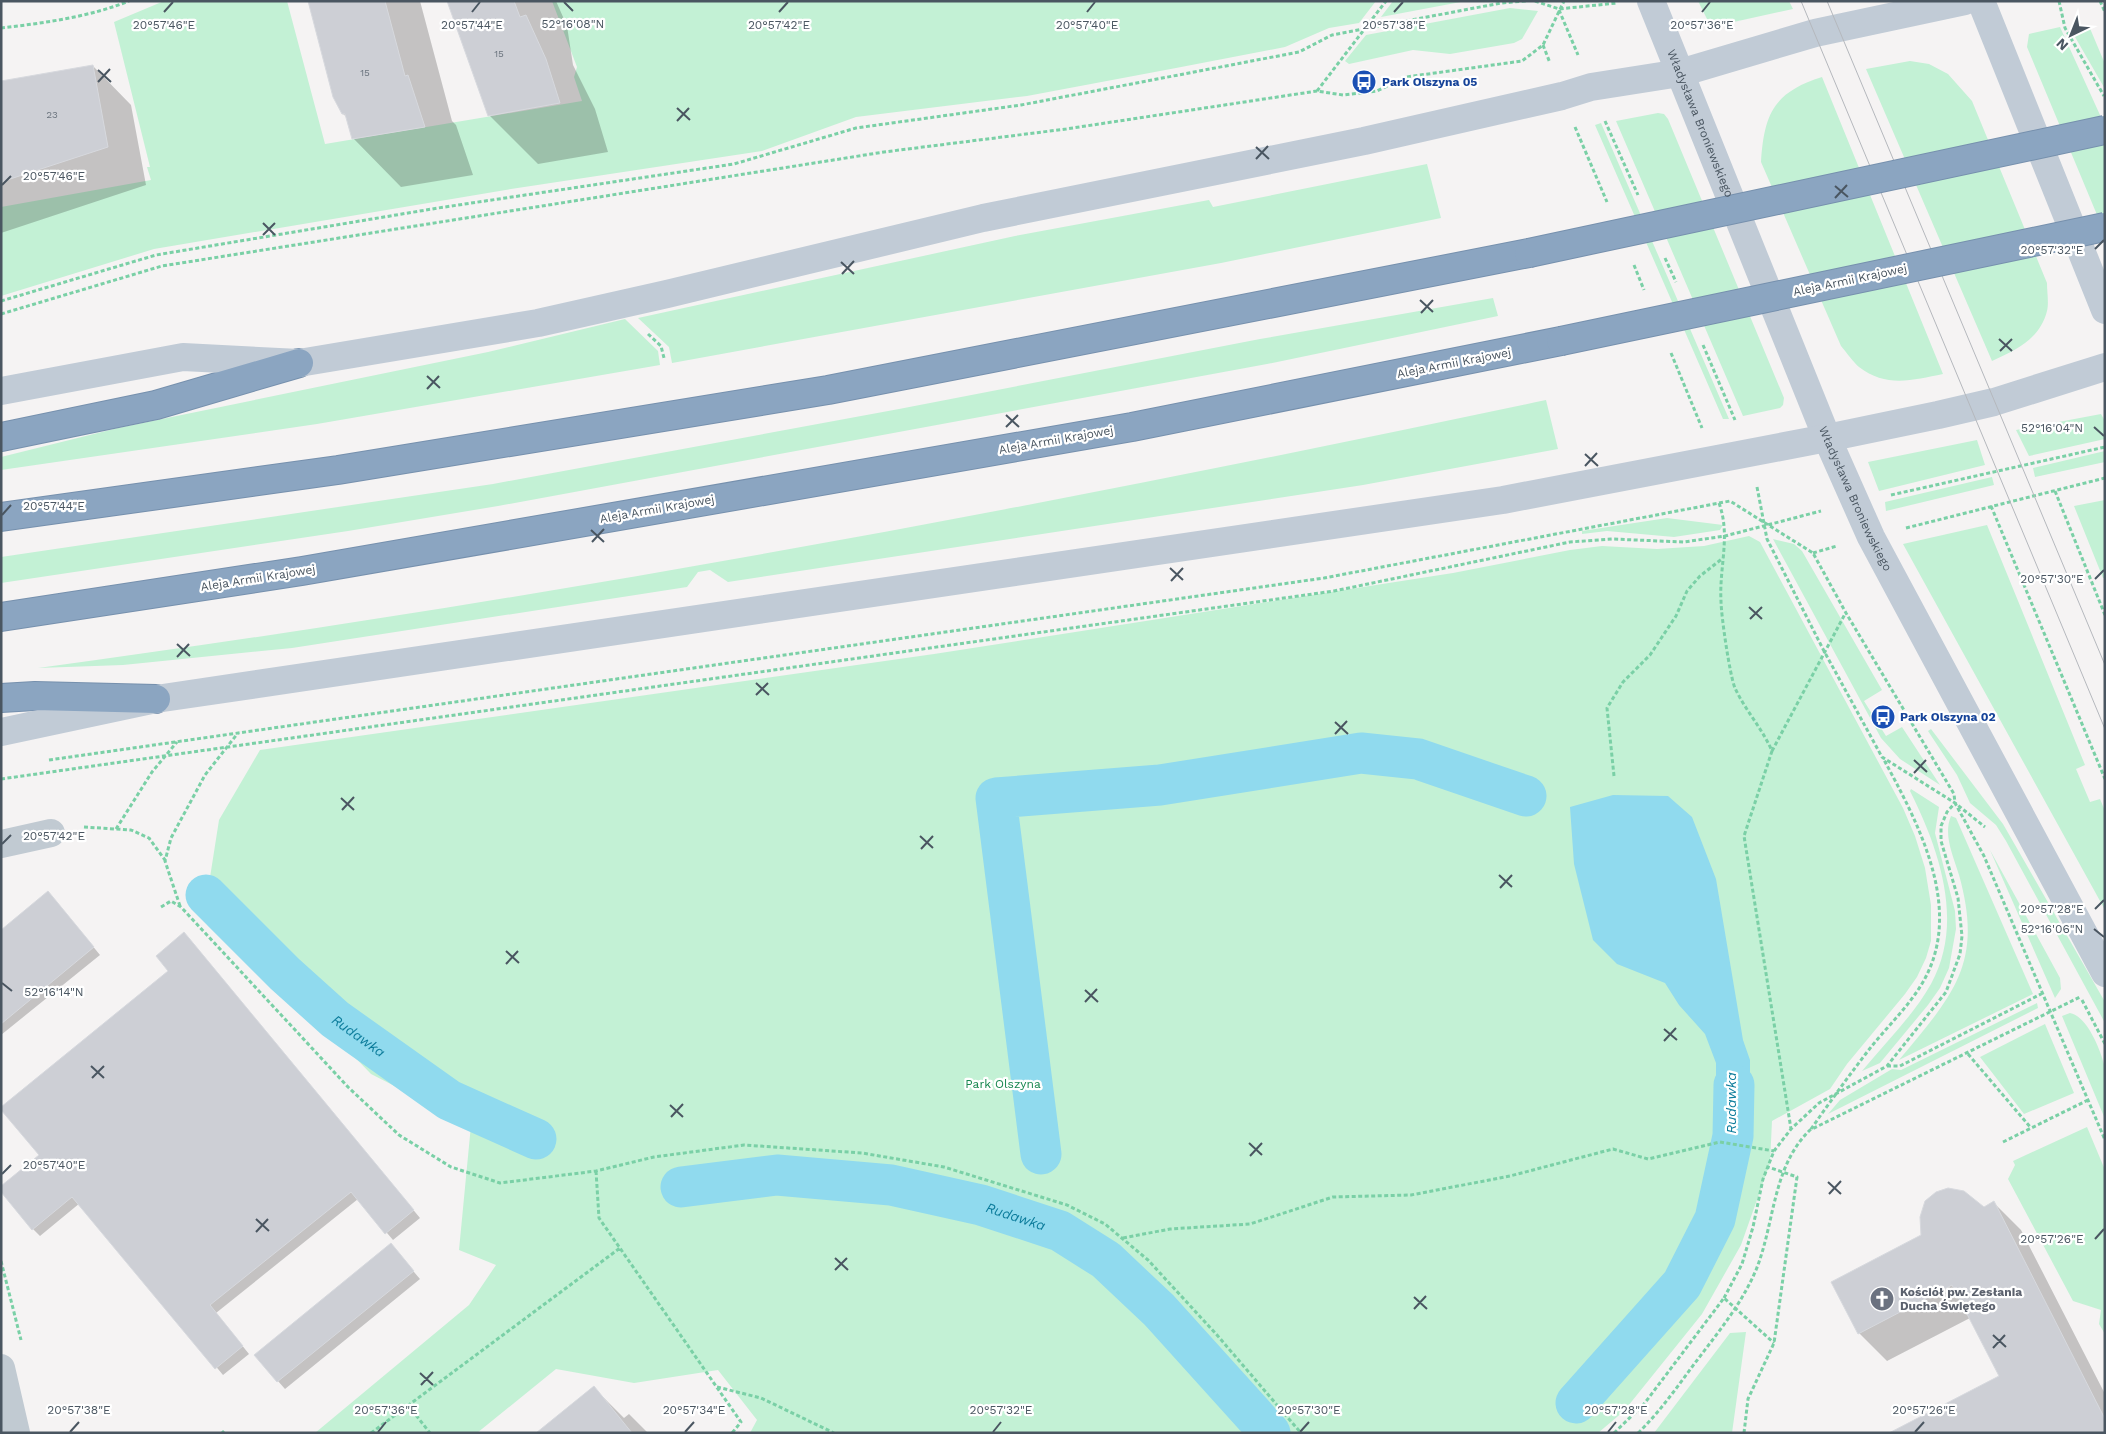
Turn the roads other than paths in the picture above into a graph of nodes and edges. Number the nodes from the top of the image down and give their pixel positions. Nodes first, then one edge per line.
1 (1651, 1) edge
2 (1965, 1) edge
3 (1981, 1) edge
4 (1680, 72) junction
5 (2105, 130) edge
6 (2105, 227) edge
7 (2105, 310) edge
8 (299, 362) junction
9 (2105, 367) edge
10 (1, 391) edge
11 (1, 437) edge
12 (1827, 438) junction
13 (1, 517) edge
14 (1, 617) edge
15 (1, 698) edge
16 (156, 699) junction
17 (1, 732) edge
18 (52, 833) road end
19 (1, 844) edge
20 (2105, 973) edge
21 (1, 1368) edge
22 (16, 1433) edge

1 - 4 main road, Władysława Broniewskiego
2 - 4 main road
3 - 7 main road
4 - 8 main road
4 - 12 main road, Władysława Broniewskiego
5 - 13 highway, bridge
6 - 14 highway, Aleja Armii Krajowej, bridge
8 - 10 main road
8 - 11 highway
9 - 12 main road
12 - 16 main road
12 - 20 main road, Władysława Broniewskiego
15 - 16 highway
16 - 17 main road
18 - 19 street
21 - 22 street

